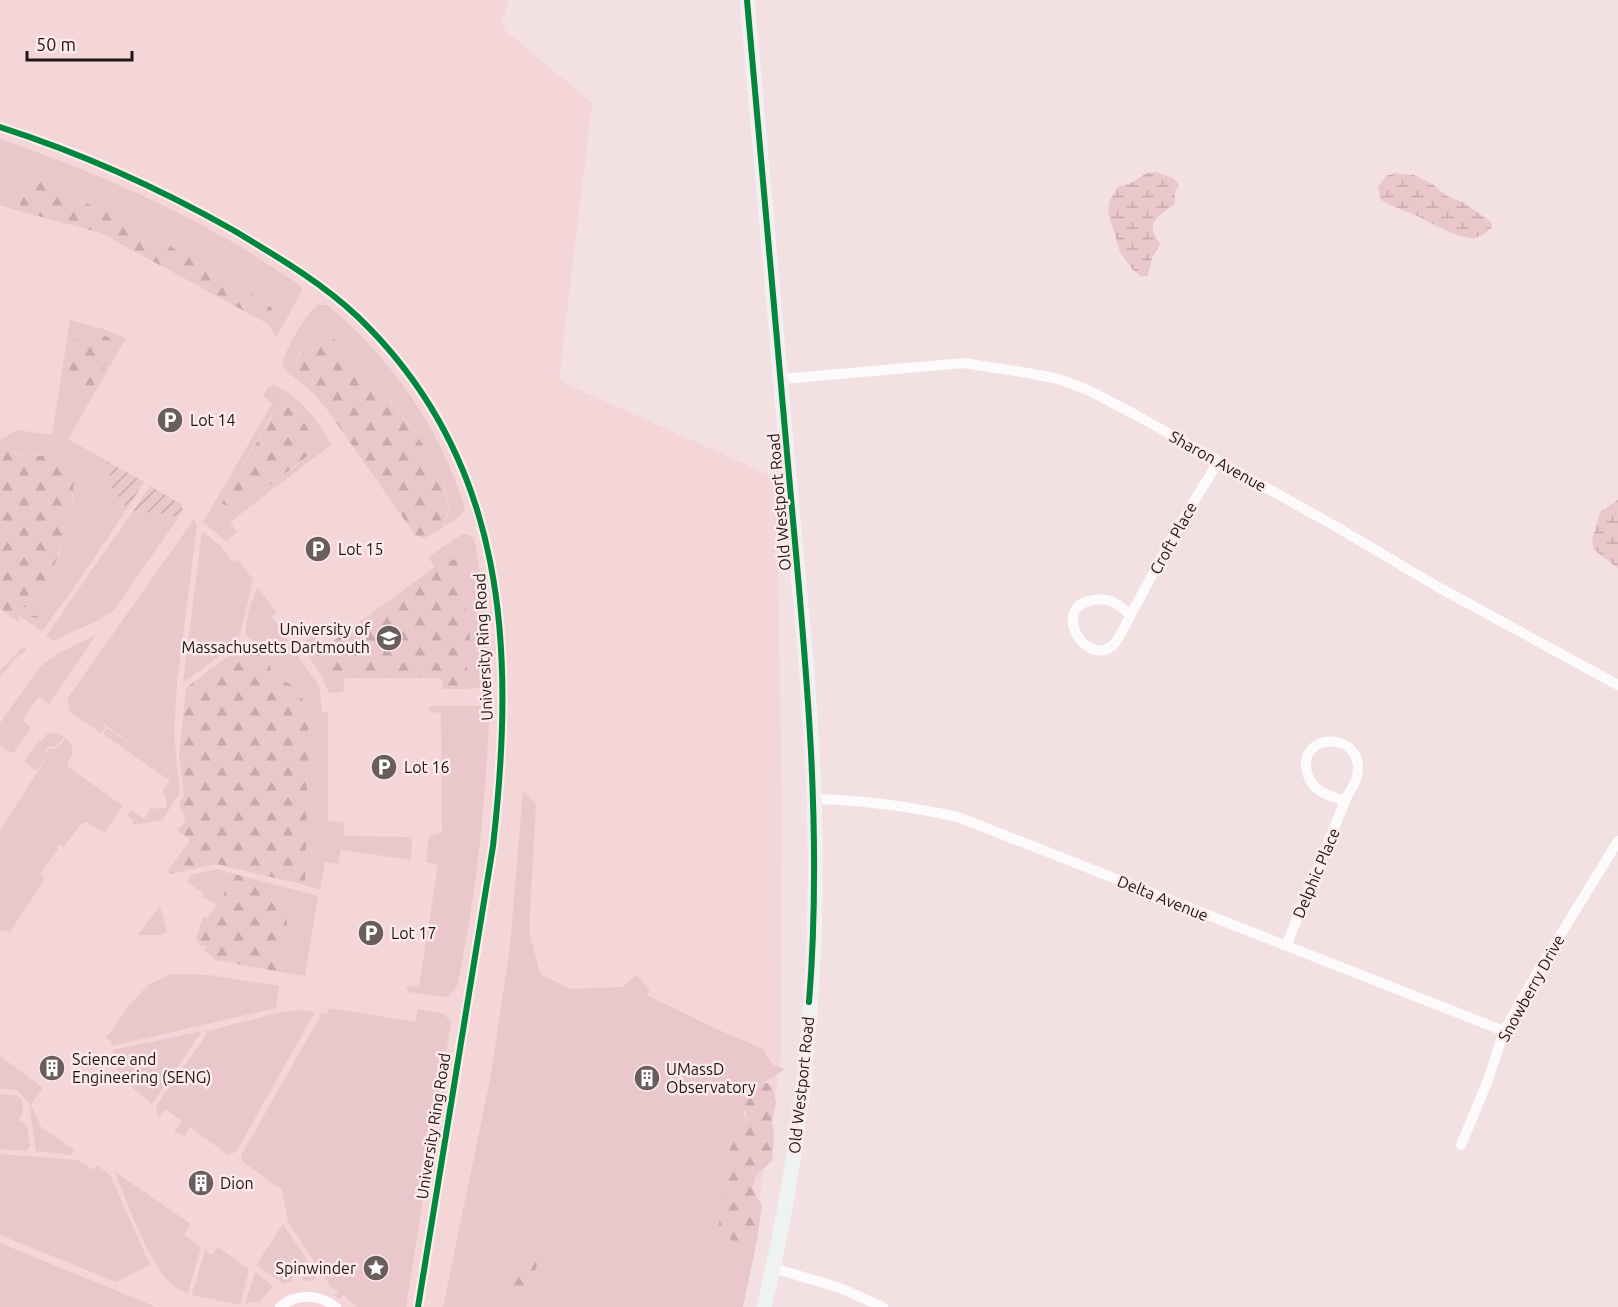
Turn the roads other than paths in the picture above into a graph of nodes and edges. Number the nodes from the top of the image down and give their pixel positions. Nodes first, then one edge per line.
1 (747, 0) edge
2 (0, 127) edge
3 (782, 379) junction
4 (1218, 462) junction
5 (1130, 615) junction
6 (1618, 685) edge
7 (814, 799) junction
8 (1345, 801) junction
9 (1618, 841) edge
10 (1286, 946) junction
11 (1504, 1031) junction
12 (1461, 1145) dead end
13 (773, 1268) junction
14 (280, 1307) edge
15 (336, 1307) edge
16 (418, 1307) edge
17 (764, 1307) edge
18 (883, 1307) edge

1 - 3 main road, Old Westport Road
2 - 16 street, University Ring Road
3 - 4 street, Sharon Avenue
3 - 7 main road, Old Westport Road
4 - 5 street, Croft Place
4 - 6 street, Sharon Avenue
5 - 5 street, Croft Place
7 - 10 street, Delta Avenue
7 - 13 main road, Old Westport Road
8 - 8 street, Delphic Place
8 - 10 street, Delphic Place
9 - 11 street, Snowberry Drive
10 - 11 street, Delta Avenue
11 - 12 street, Snowberry Drive
13 - 17 main road, Old Westport Road
13 - 18 street
14 - 15 street

